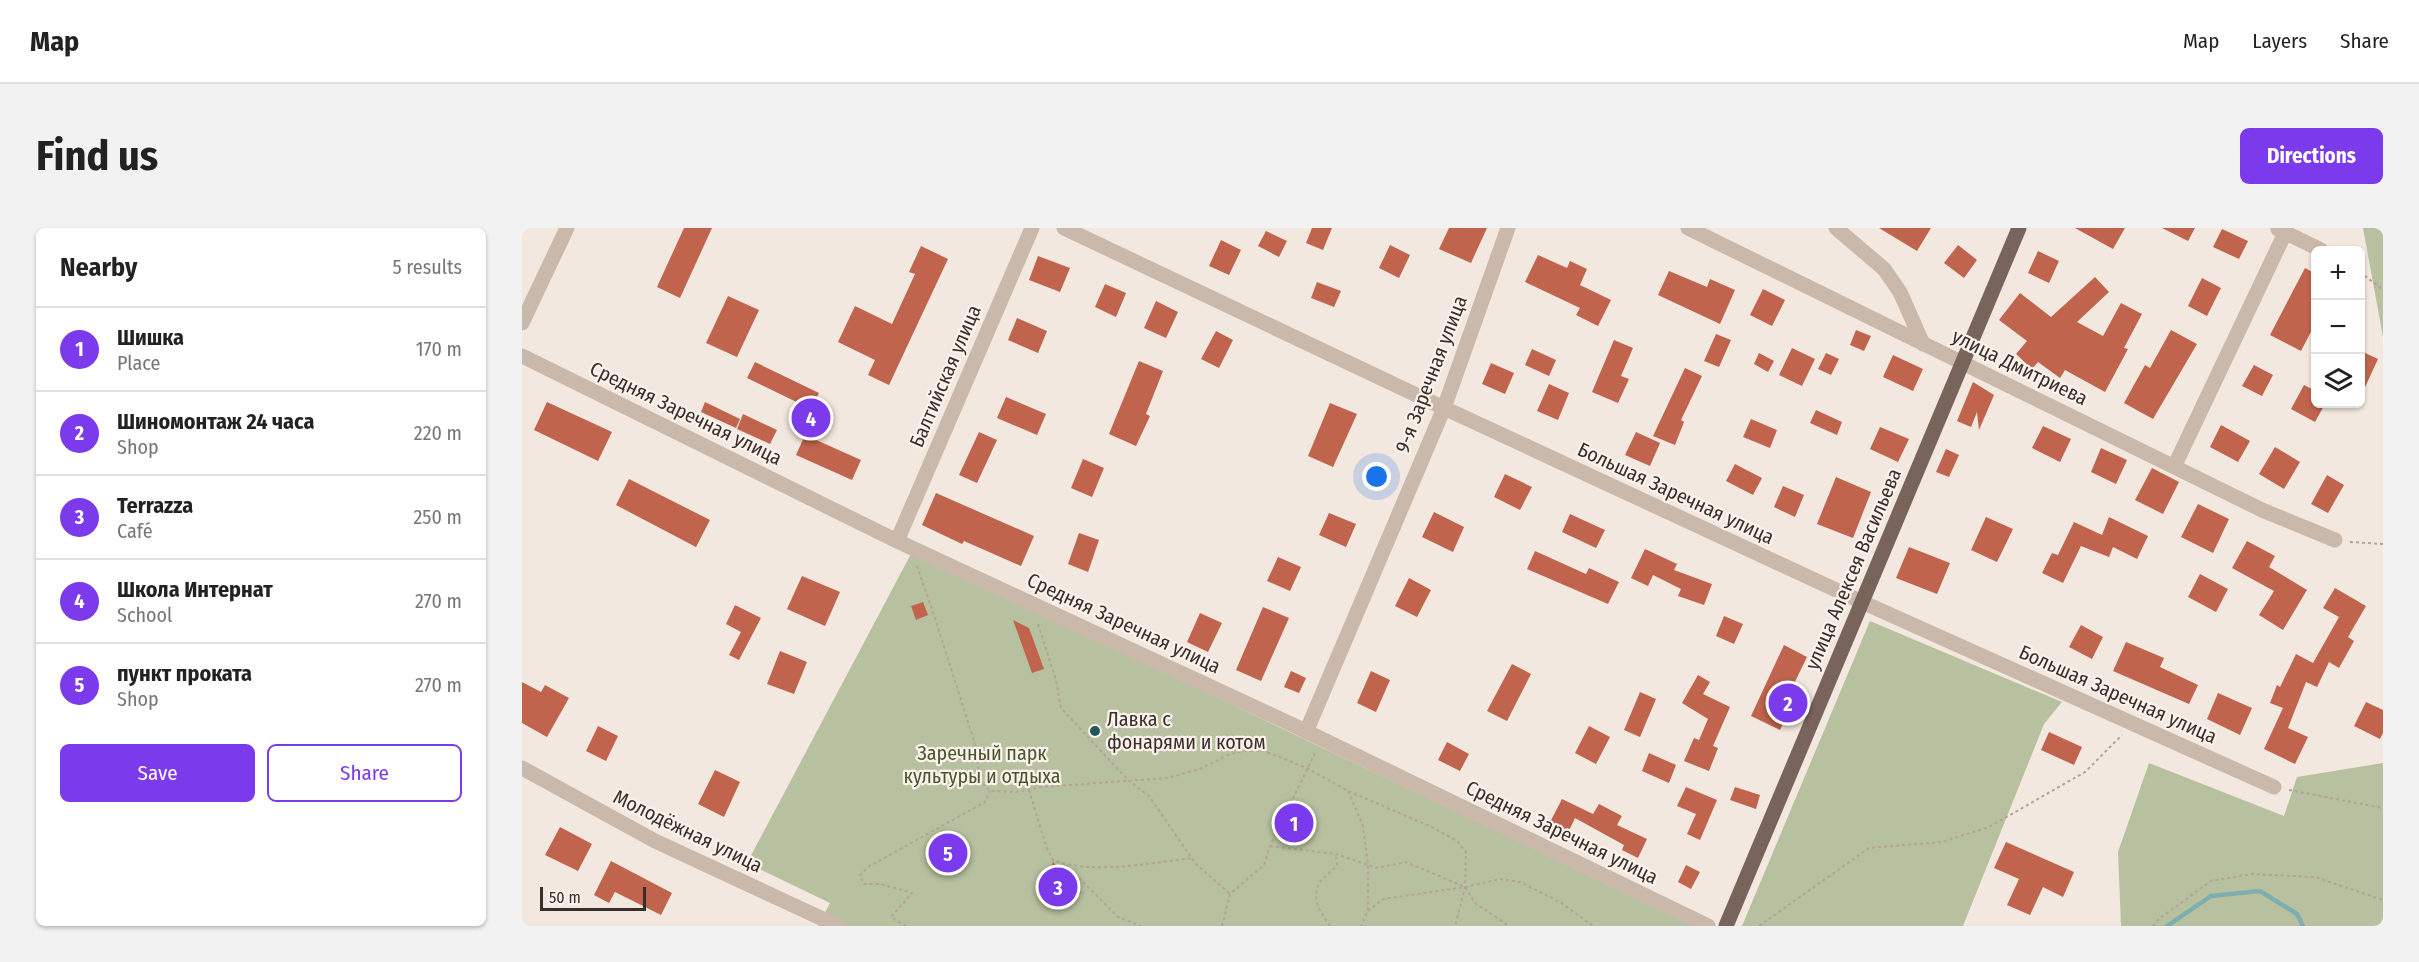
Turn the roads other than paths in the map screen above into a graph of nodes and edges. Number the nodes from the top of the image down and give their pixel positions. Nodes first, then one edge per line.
1 (567, 228) edge
2 (1032, 228) edge
3 (1064, 228) edge
4 (1508, 228) edge
5 (1688, 228) edge
6 (1836, 228) edge
7 (2019, 228) edge
8 (2281, 230) edge
9 (2313, 246) edge
10 (522, 323) edge
11 (1923, 344) junction
12 (522, 356) edge
13 (1962, 362) junction
14 (1444, 408) junction
15 (2174, 467) junction
16 (2335, 540) road end
17 (903, 544) junction
18 (1862, 602) junction
19 (1306, 732) junction
20 (522, 768) edge
21 (2274, 787) road end
22 (838, 926) edge
23 (1708, 926) edge
24 (1726, 926) edge

1 - 10 street
2 - 17 street, Балтийская улица
3 - 14 street, Большая Заречная улица
4 - 14 street, 9-я Заречная улица
5 - 11 street, улица Дмитриева
6 - 11 street
7 - 13 main road, улица Алексея Васильева
8 - 9 street
8 - 15 street
11 - 13 street, улица Дмитриева
12 - 17 street, Средняя Заречная улица
13 - 15 street, улица Дмитриева
13 - 18 main road, улица Алексея Васильева
14 - 18 street, Большая Заречная улица
14 - 19 street, 9-я Заречная улица
15 - 16 street, улица Дмитриева
17 - 19 street, Средняя Заречная улица
18 - 21 street, Большая Заречная улица
18 - 24 main road, улица Алексея Васильева
19 - 23 street, Средняя Заречная улица
20 - 22 street, Молодёжная улица

